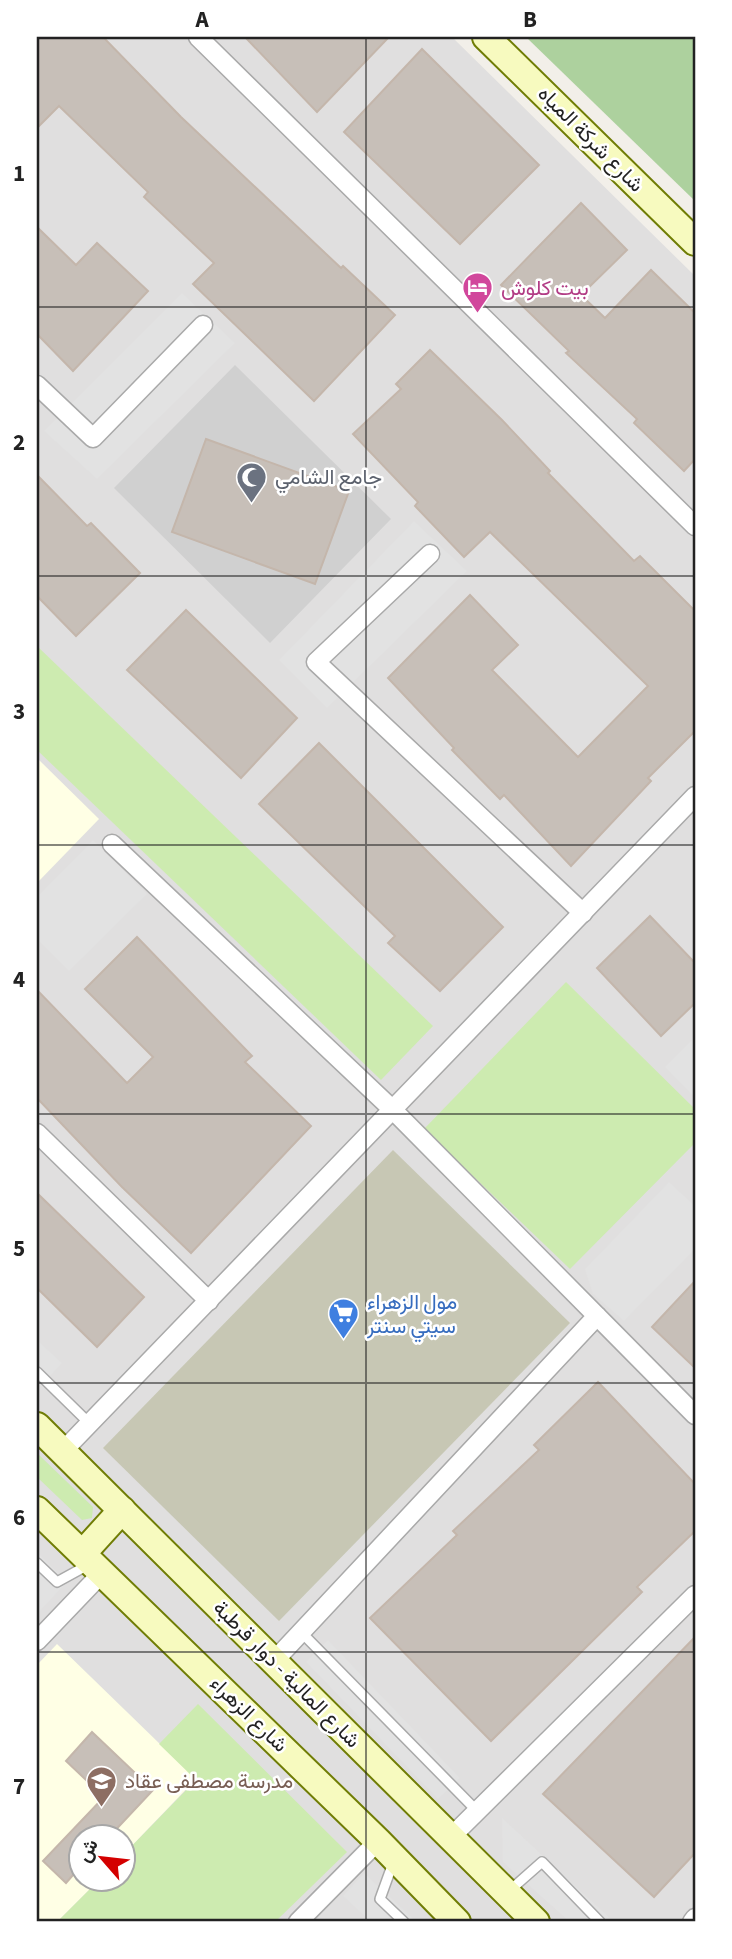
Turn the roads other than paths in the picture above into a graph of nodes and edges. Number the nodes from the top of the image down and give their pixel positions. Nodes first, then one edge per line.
1 (198, 37) edge
2 (486, 37) edge
3 (695, 242) edge
4 (203, 325) dead end
5 (37, 385) edge
6 (695, 526) edge
7 (430, 554) dead end
8 (695, 796) edge
9 (112, 844) dead end
10 (583, 913) junction
11 (393, 1110) junction
12 (37, 1133) edge
13 (209, 1301) junction
14 (597, 1315) junction
15 (37, 1372) edge
16 (695, 1416) edge
17 (89, 1423) junction
18 (37, 1426) edge
19 (63, 1451) junction
20 (37, 1510) edge
21 (122, 1510) junction
22 (93, 1562) junction
23 (37, 1563) edge
24 (695, 1595) edge
25 (301, 1632) junction
26 (37, 1641) edge
27 (274, 1661) junction
28 (477, 1811) junction
29 (451, 1837) junction
30 (387, 1850) junction
31 (507, 1893) junction
32 (695, 1918) edge
33 (298, 1922) edge
34 (404, 1922) edge
35 (457, 1922) edge
36 (536, 1922) edge
37 (600, 1922) edge
38 (692, 1922) edge

1 - 6 street
2 - 3 main road, شارع شركة المياه
4 - 5 street
7 - 10 street
8 - 10 street
9 - 11 street
10 - 11 street
11 - 13 street
11 - 14 street
12 - 13 street
13 - 17 street
14 - 16 street
14 - 25 street
15 - 17 lane
17 - 19 street
18 - 19 main road, شارع المالية - دوار قرطبة
19 - 21 main road, شارع المالية - دوار قرطبة
20 - 22 main road, شارع الزهراء
21 - 22 main road
21 - 27 main road, شارع المالية - دوار قرطبة
22 - 23 lane
22 - 26 street
22 - 30 main road, شارع الزهراء
24 - 28 street
25 - 27 street
25 - 28 lane
27 - 29 main road, شارع المالية - دوار قرطبة
28 - 29 street
29 - 31 main road, شارع المالية - دوار قرطبة
30 - 33 street
30 - 34 lane
30 - 35 main road, شارع الزهراء
31 - 36 main road, شارع المالية - دوار قرطبة
31 - 37 lane
32 - 38 street

